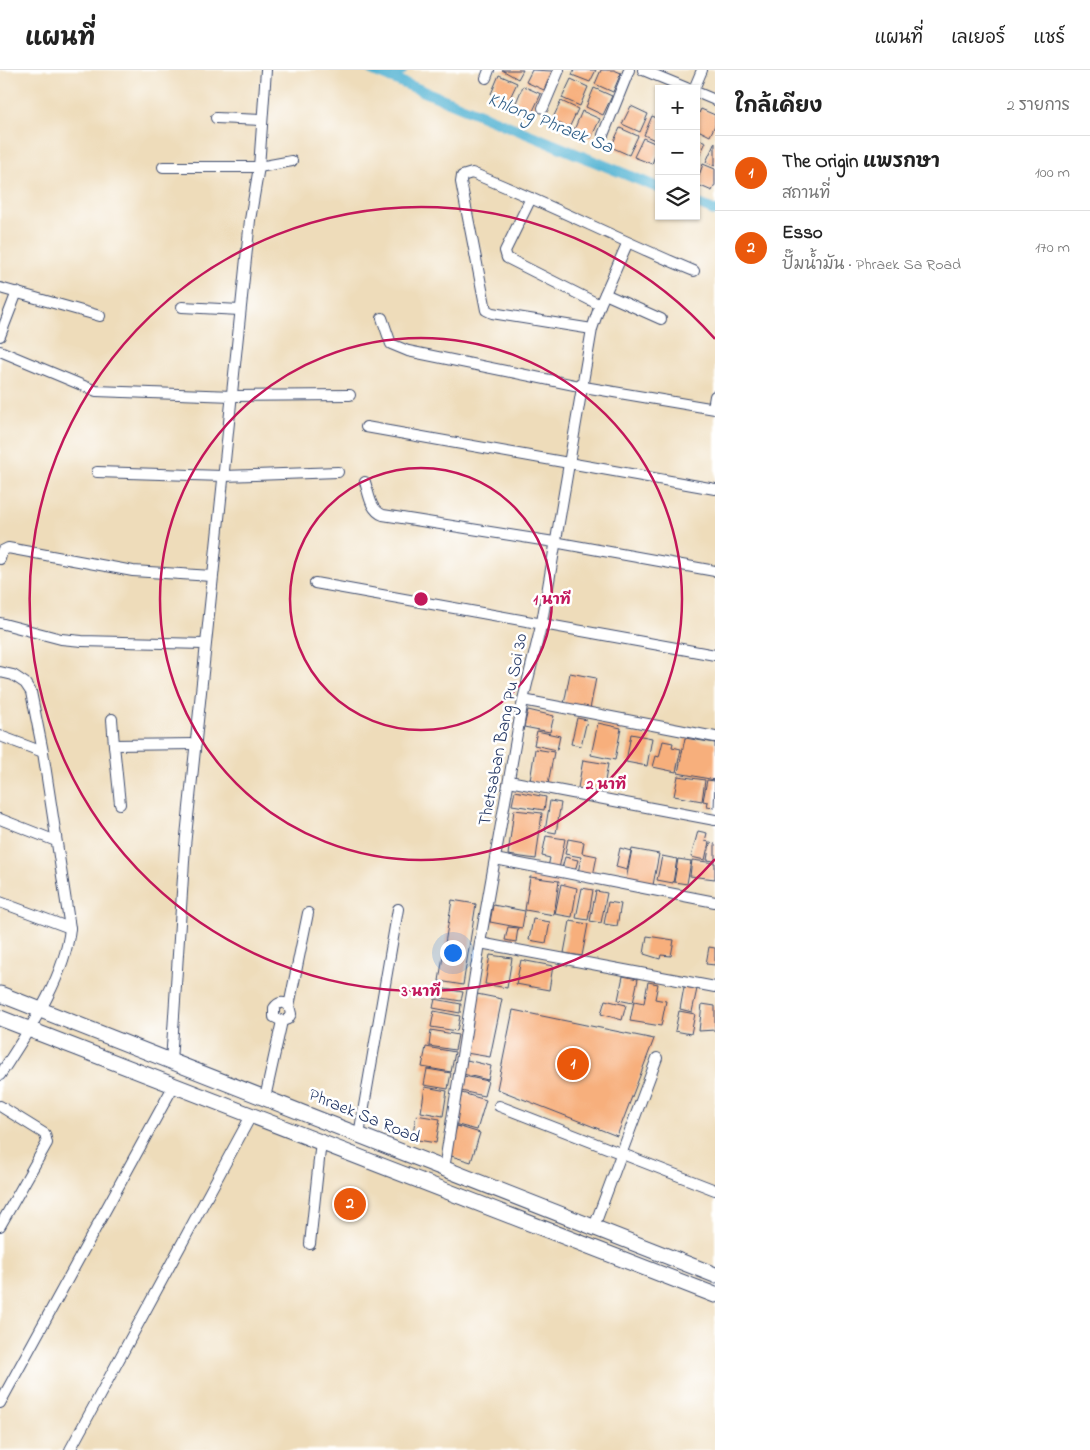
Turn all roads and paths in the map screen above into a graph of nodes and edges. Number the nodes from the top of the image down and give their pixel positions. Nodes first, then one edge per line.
1 (266, 70) edge
2 (559, 70) edge
3 (629, 70) edge
4 (643, 70) edge
5 (702, 70) edge
6 (679, 85) edge
7 (697, 85) edge
8 (700, 92) edge
9 (715, 100) edge
10 (543, 108) dead end
11 (216, 118) dead end
12 (262, 120) junction
13 (603, 135) dead end
14 (292, 161) dead end
15 (163, 167) dead end
16 (259, 167) junction
17 (531, 198) junction
18 (627, 244) junction
19 (694, 271) dead end
20 (0, 288) edge
21 (17, 292) junction
22 (605, 294) junction
23 (600, 305) junction
24 (182, 307) dead end
25 (240, 310) junction
26 (100, 316) dead end
27 (382, 318) dead end
28 (661, 319) dead end
29 (592, 329) junction
30 (0, 336) edge
31 (0, 351) edge
32 (584, 387) junction
33 (350, 395) dead end
34 (233, 396) junction
35 (715, 396) edge
36 (714, 408) edge
37 (366, 427) dead end
38 (568, 462) junction
39 (97, 472) dead end
40 (338, 472) dead end
41 (223, 476) junction
42 (365, 482) dead end
43 (715, 489) edge
44 (554, 542) junction
45 (1, 554) edge
46 (715, 571) edge
47 (212, 576) junction
48 (315, 583) dead end
49 (542, 622) junction
50 (0, 623) edge
51 (204, 644) junction
52 (715, 655) edge
53 (0, 672) edge
54 (523, 700) junction
55 (112, 720) dead end
56 (0, 736) edge
57 (715, 737) edge
58 (196, 744) junction
59 (114, 745) junction
60 (43, 752) junction
61 (509, 781) junction
62 (120, 804) dead end
63 (0, 819) edge
64 (715, 820) edge
65 (56, 841) junction
66 (495, 859) junction
67 (0, 902) edge
68 (715, 902) edge
69 (398, 909) dead end
70 (308, 913) dead end
71 (70, 928) junction
72 (480, 943) junction
73 (715, 987) edge
74 (0, 994) edge
75 (289, 1006) junction
76 (41, 1010) junction
77 (0, 1018) edge
78 (282, 1021) junction
79 (30, 1029) junction
80 (657, 1058) dead end
81 (171, 1062) junction
82 (0, 1075) edge
83 (174, 1085) junction
84 (265, 1098) junction
85 (0, 1106) edge
86 (499, 1106) dead end
87 (252, 1114) junction
88 (359, 1135) junction
89 (321, 1140) junction
90 (621, 1151) junction
91 (444, 1169) junction
92 (715, 1190) edge
93 (0, 1226) edge
94 (594, 1227) junction
95 (310, 1244) dead end
96 (715, 1275) edge
97 (715, 1295) edge
98 (0, 1403) edge
99 (70, 1450) edge

1 - 12 street
2 - 10 street
3 - 13 street
4 - 6 street
5 - 7 street
8 - 9 street
11 - 12 street
12 - 16 street
14 - 16 street
15 - 16 street
16 - 25 street
17 - 18 street
17 - 23 street
17 - 29 street
18 - 19 street
18 - 22 street, Thetsaban Bang Pu Soi 30
20 - 21 street
21 - 26 street
21 - 30 street
22 - 23 street, Thetsaban Bang Pu Soi 30
22 - 28 street
23 - 29 street, Thetsaban Bang Pu Soi 30
24 - 25 street
25 - 34 street
27 - 32 street
29 - 32 street, Thetsaban Bang Pu Soi 30
31 - 34 street
32 - 36 street
32 - 38 street, Thetsaban Bang Pu Soi 30
33 - 34 street
34 - 41 street
35 - 36 street
37 - 38 street
38 - 43 street
38 - 44 street, Thetsaban Bang Pu Soi 30
39 - 41 street
40 - 41 street
41 - 47 street
42 - 44 street
44 - 46 street
44 - 49 street, Thetsaban Bang Pu Soi 30
45 - 47 street
47 - 51 street
48 - 49 street
49 - 52 street
49 - 54 street, Thetsaban Bang Pu Soi 30
50 - 51 street
51 - 58 street
53 - 60 street
54 - 57 street
54 - 61 street, Thetsaban Bang Pu Soi 30
55 - 59 street
56 - 60 street
58 - 59 street
58 - 81 street
59 - 62 street
60 - 65 street
61 - 64 street
61 - 66 street, Thetsaban Bang Pu Soi 30
63 - 65 street
65 - 71 street
66 - 68 street
66 - 72 street, Thetsaban Bang Pu Soi 30
67 - 71 street
69 - 88 street
70 - 75 street
71 - 76 street
72 - 73 street
72 - 91 street, Thetsaban Bang Pu Soi 30
74 - 76 main road, Phraek Sa Road
75 - 78 street
75 - 78 street
76 - 79 street
76 - 81 main road, Phraek Sa Road
77 - 79 main road
78 - 84 street
79 - 82 street
79 - 83 main road
80 - 90 street
81 - 84 main road, Phraek Sa Road
83 - 87 main road
83 - 98 street
84 - 88 main road, Phraek Sa Road
85 - 93 street
86 - 90 street
87 - 89 main road
87 - 99 street
88 - 91 main road, Phraek Sa Road
89 - 95 street
89 - 97 main road
90 - 92 street
90 - 94 street
91 - 94 main road, Phraek Sa Road
94 - 96 main road, Phraek Sa Road

